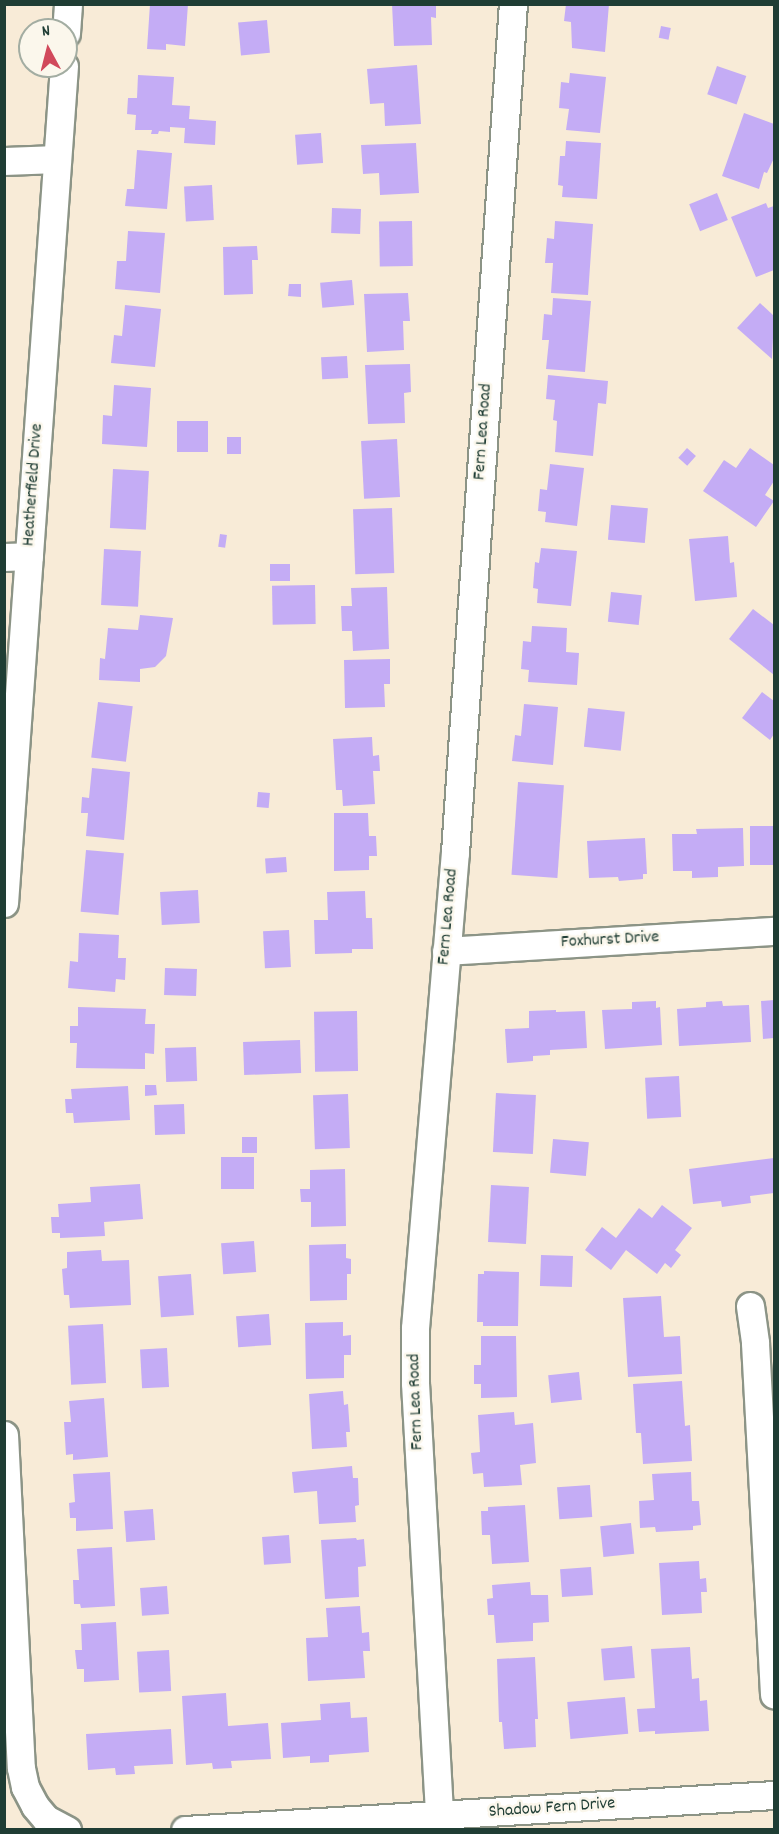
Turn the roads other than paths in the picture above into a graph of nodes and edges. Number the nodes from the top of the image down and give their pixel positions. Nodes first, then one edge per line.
1 (513, 4) edge
2 (63, 78) edge
3 (57, 159) junction
4 (4, 161) edge
5 (17, 556) edge
6 (4, 903) edge
7 (774, 931) edge
8 (446, 951) junction
9 (750, 1306) dead end
10 (4, 1435) edge
11 (774, 1694) edge
12 (774, 1795) edge
13 (440, 1823) edge
14 (60, 1826) edge
15 (185, 1830) edge

1 - 8 street, Fern Lea Road
2 - 3 street, Heatherfield Drive
3 - 4 street
3 - 5 street, Heatherfield Drive
5 - 6 street, Heatherfield Drive
7 - 8 street, Foxhurst Drive
8 - 13 street, Fern Lea Road
9 - 11 street
10 - 14 street
12 - 13 street, Shadow Fern Drive
13 - 15 street, Shadow Fern Drive

